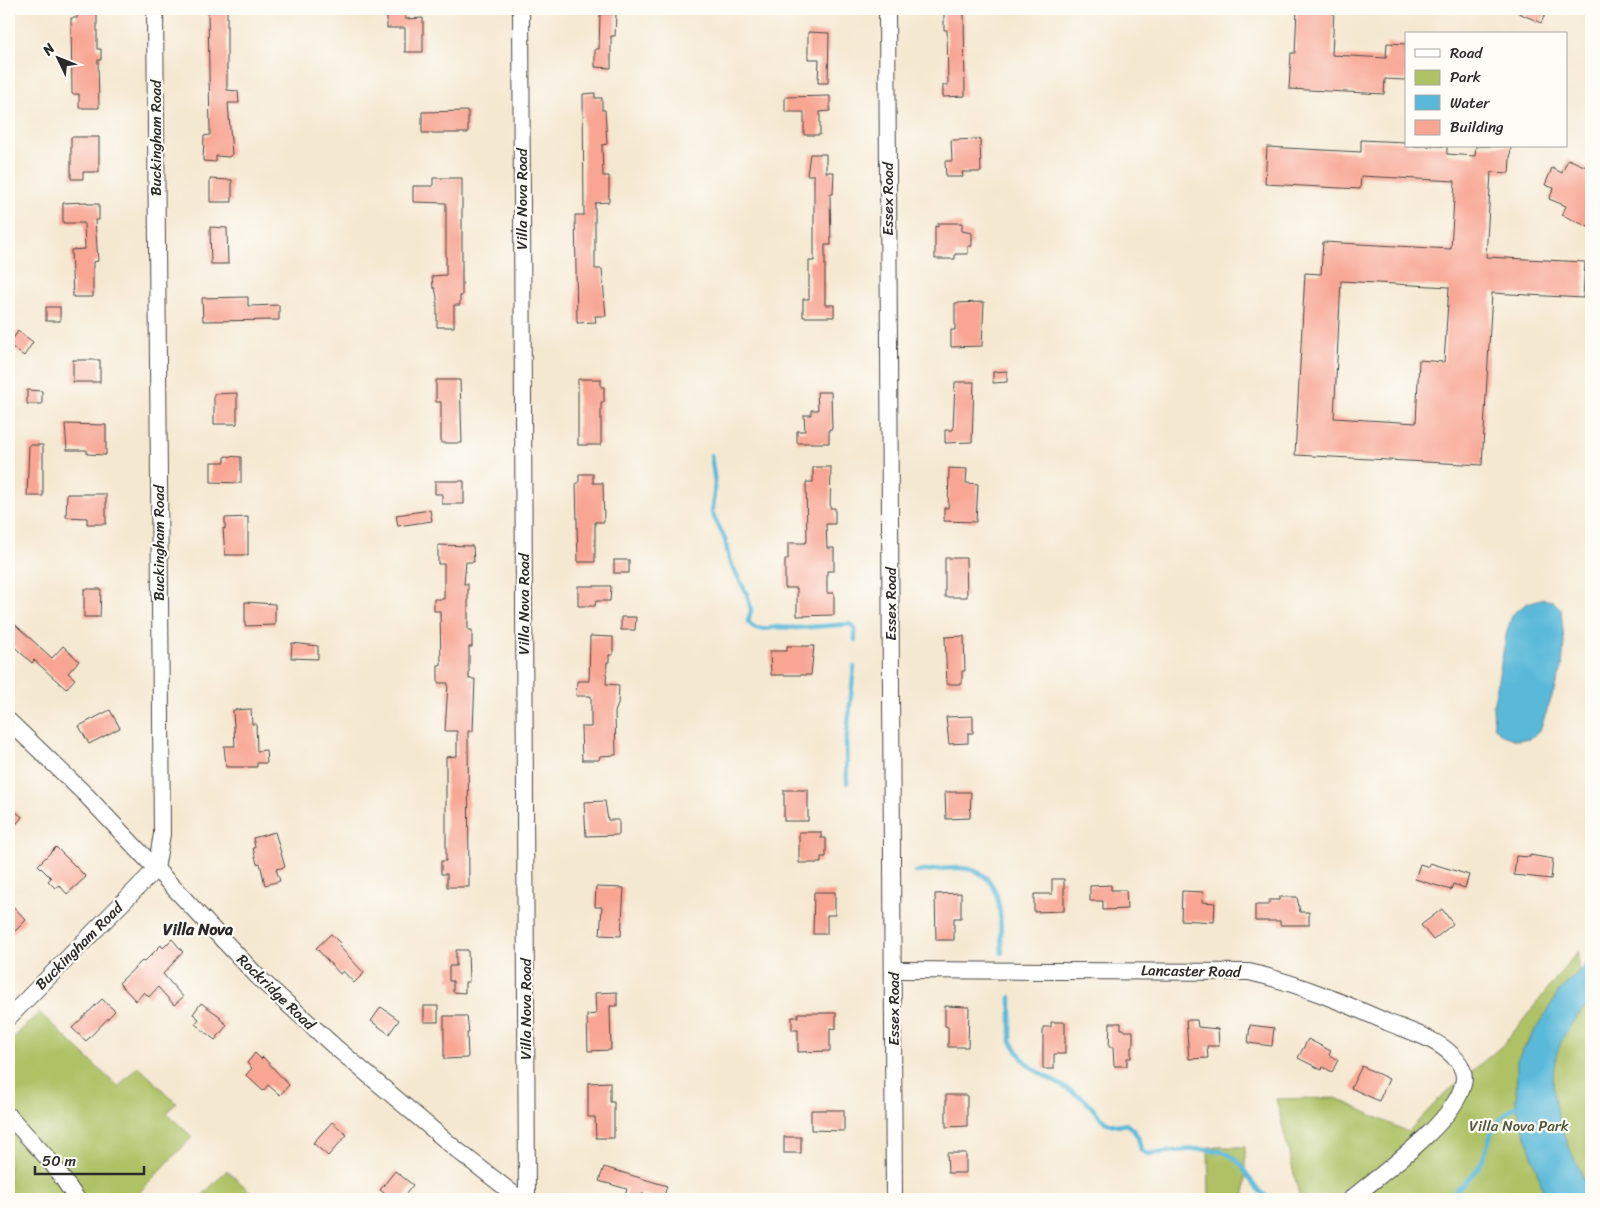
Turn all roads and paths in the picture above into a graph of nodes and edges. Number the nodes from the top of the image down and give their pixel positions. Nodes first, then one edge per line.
1 (155, 9) edge
2 (521, 9) edge
3 (887, 9) edge
4 (9, 721) edge
5 (156, 869) junction
6 (894, 970) junction
7 (9, 1017) edge
8 (9, 1116) edge
9 (77, 1199) edge
10 (520, 1199) edge
11 (527, 1199) edge
12 (894, 1199) edge
13 (1351, 1199) edge

1 - 5 street, Buckingham Road
2 - 11 street, Villa Nova Road
3 - 6 street, Essex Road
4 - 5 street, Rockridge Road
5 - 7 street, Buckingham Road
5 - 10 street, Rockridge Road
6 - 12 street, Essex Road
6 - 13 street, Lancaster Road
8 - 9 street

